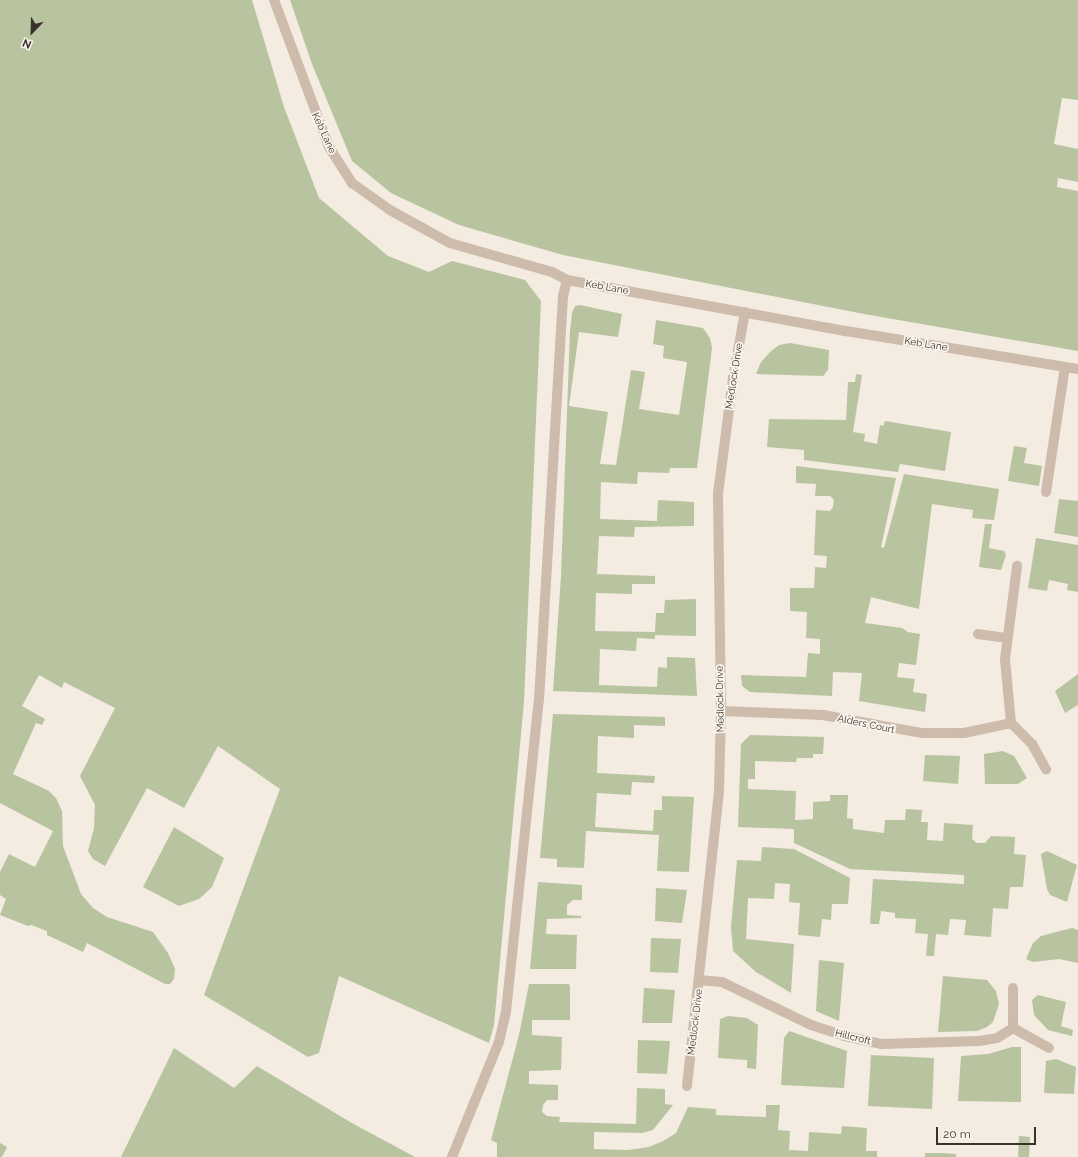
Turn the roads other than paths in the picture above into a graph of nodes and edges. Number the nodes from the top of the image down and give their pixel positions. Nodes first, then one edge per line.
1 (274, 0) edge
2 (567, 280) junction
3 (745, 312) junction
4 (1065, 367) junction
5 (1078, 369) edge
6 (1046, 492) dead end
7 (1017, 566) dead end
8 (978, 634) dead end
9 (1006, 638) junction
10 (721, 711) junction
11 (1011, 723) junction
12 (1046, 769) dead end
13 (700, 980) junction
14 (1012, 988) dead end
15 (1013, 1028) junction
16 (1049, 1048) dead end
17 (687, 1086) dead end
18 (452, 1157) edge

1 - 2 street, Keb Lane
2 - 3 street, Keb Lane
2 - 18 street
3 - 4 street, Keb Lane
3 - 10 street, Medlock Drive
4 - 5 street, Keb Lane
4 - 6 street
7 - 9 street
8 - 9 street
9 - 11 street
10 - 11 street, Alders Court
10 - 13 street, Medlock Drive
11 - 12 street
13 - 15 street, Hillcroft
13 - 17 street, Medlock Drive
14 - 15 street
15 - 16 street

